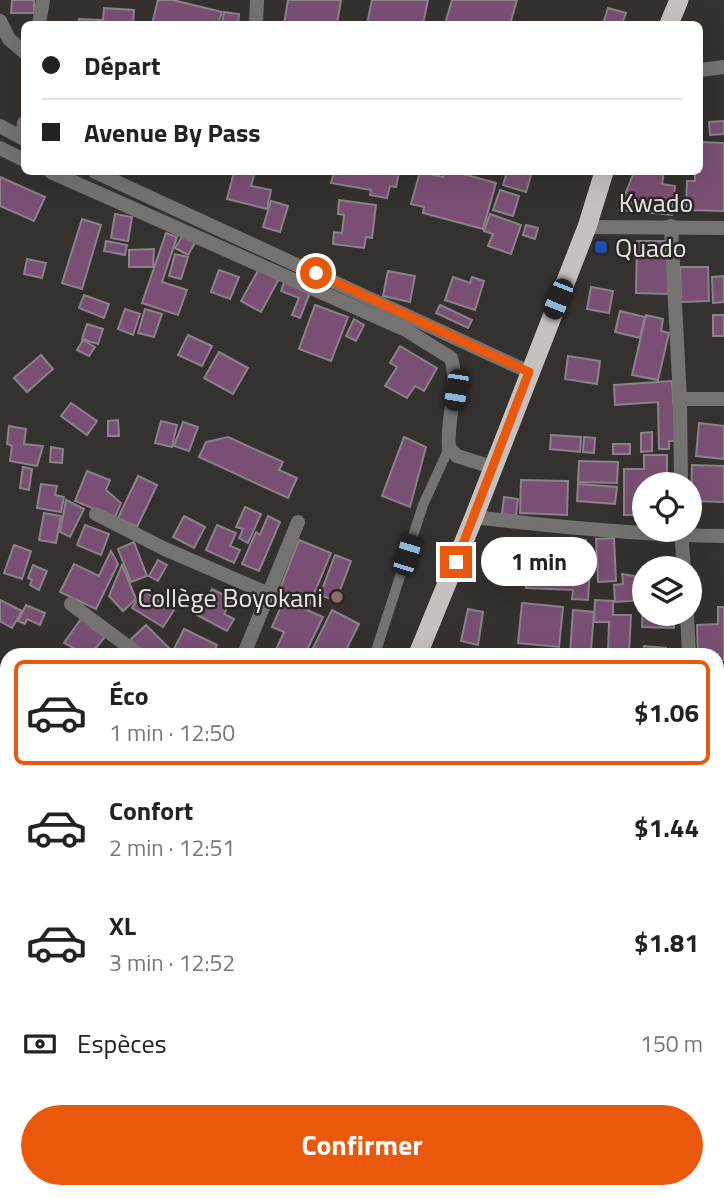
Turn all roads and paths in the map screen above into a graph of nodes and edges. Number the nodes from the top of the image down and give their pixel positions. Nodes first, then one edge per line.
1 (43, 0) edge
2 (257, 0) edge
3 (679, 0) edge
4 (0, 21) edge
5 (40, 21) edge
6 (257, 21) edge
7 (670, 21) edge
8 (21, 49) edge
9 (724, 68) edge
10 (703, 71) edge
11 (0, 126) edge
12 (21, 132) edge
13 (0, 148) edge
14 (21, 158) edge
15 (58, 175) edge
16 (102, 175) edge
17 (603, 175) edge
18 (671, 226) junction
19 (587, 227) junction
20 (724, 228) edge
21 (529, 372) junction
22 (680, 399) junction
23 (724, 399) edge
24 (449, 449) junction
25 (492, 467) junction
26 (681, 472) edge
27 (96, 514) dead end
28 (474, 517) junction
29 (299, 522) dead end
30 (632, 531) edge
31 (702, 534) edge
32 (724, 536) edge
33 (269, 594) junction
34 (71, 604) dead end
35 (688, 626) edge
36 (130, 648) edge
37 (246, 648) edge
38 (377, 648) edge
39 (420, 648) edge
40 (690, 648) edge

1 - 5 street
2 - 6 street
3 - 7 highway
4 - 8 street
9 - 10 street
11 - 12 street
13 - 14 street
15 - 24 street
16 - 21 street
17 - 19 highway
18 - 19 street, Kwado
18 - 20 street, Kwado
18 - 22 street
19 - 21 highway
21 - 25 highway
22 - 23 street
22 - 26 street
24 - 25 street
24 - 38 lane
25 - 28 highway
27 - 33 street
28 - 30 street
28 - 39 highway
29 - 33 street
31 - 32 street
33 - 37 street
34 - 36 street
35 - 40 street

